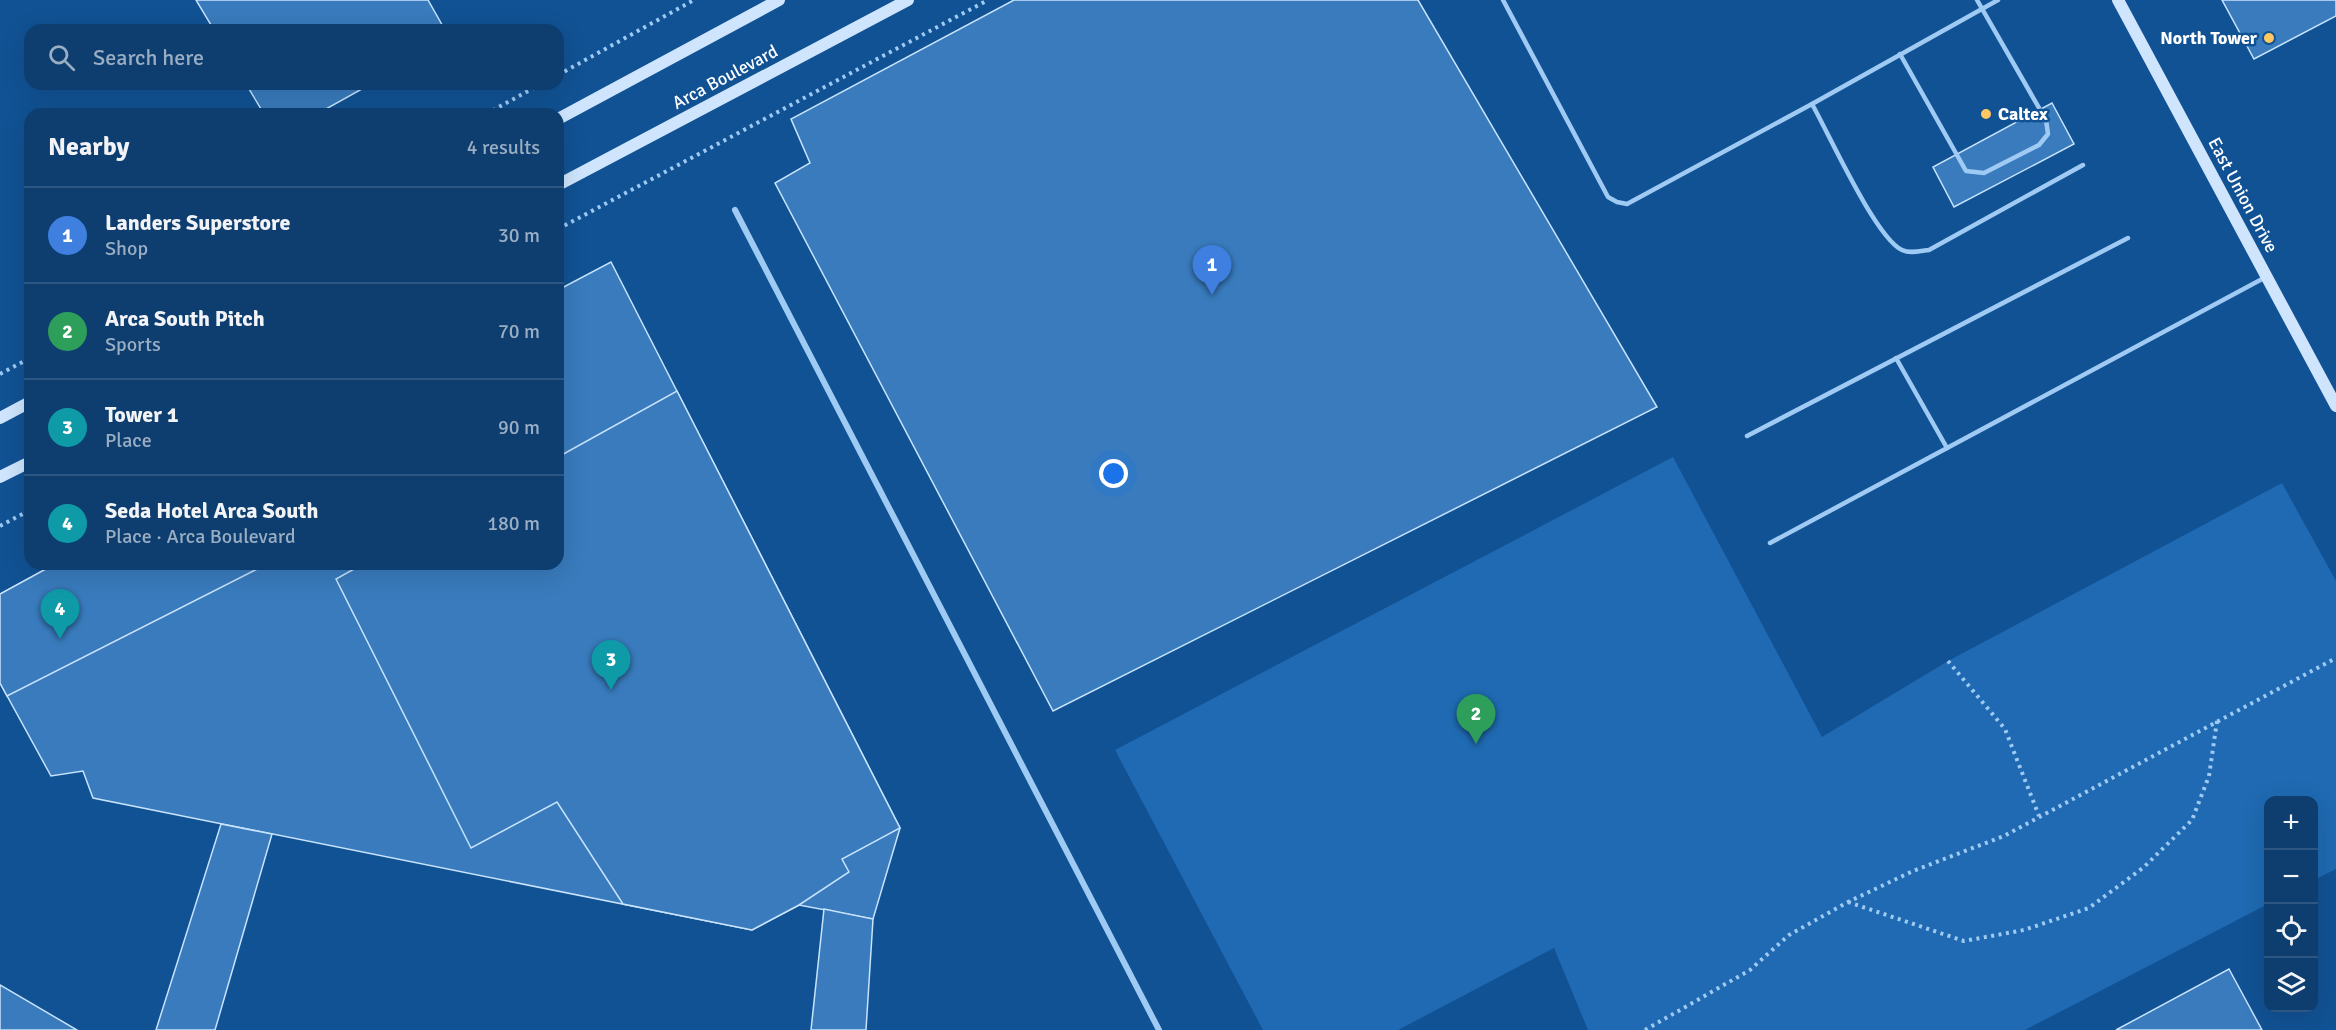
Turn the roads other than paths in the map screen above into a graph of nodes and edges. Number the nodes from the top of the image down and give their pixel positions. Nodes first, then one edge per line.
1 (779, 0) edge
2 (908, 0) edge
3 (1503, 0) edge
4 (1977, 0) edge
5 (1998, 0) edge
6 (2118, 0) edge
7 (1982, 9) junction
8 (1900, 54) junction
9 (1812, 104) junction
10 (564, 116) edge
11 (2083, 165) dead end
12 (564, 182) edge
13 (735, 210) dead end
14 (2128, 238) dead end
15 (2267, 277) junction
16 (1896, 358) junction
17 (24, 405) edge
18 (2336, 406) edge
19 (0, 418) edge
20 (1747, 436) dead end
21 (1947, 448) junction
22 (24, 465) edge
23 (0, 477) edge
24 (1770, 543) dead end
25 (1159, 1030) edge

1 - 10 street
2 - 12 street, Arca Boulevard
3 - 9 lane
4 - 7 lane
5 - 7 lane
6 - 15 street, East Union Drive
7 - 8 lane
7 - 8 lane
8 - 9 lane
9 - 11 lane
13 - 25 street
14 - 16 lane
15 - 18 street, East Union Drive
15 - 21 lane
16 - 20 lane
16 - 21 lane
17 - 19 street
21 - 24 lane
22 - 23 street

